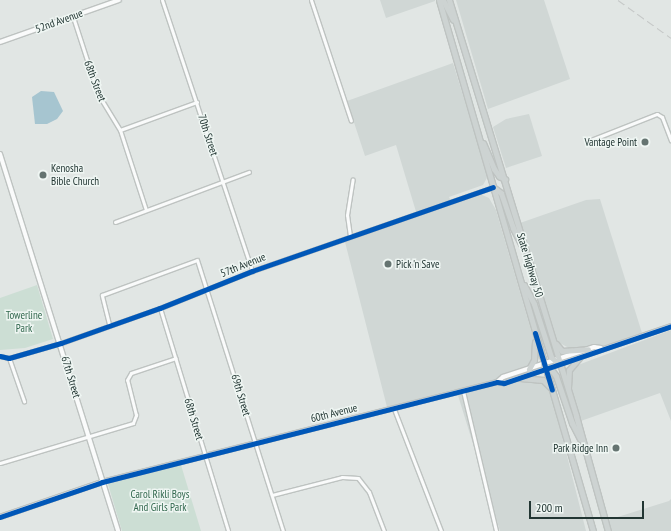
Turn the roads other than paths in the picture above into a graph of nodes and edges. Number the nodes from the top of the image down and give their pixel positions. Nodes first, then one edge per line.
1 (118, 0) edge
2 (162, 0) edge
3 (312, 0) edge
4 (439, 0) edge
5 (443, 0) edge
6 (449, 0) edge
7 (73, 17) junction
8 (458, 29) junction
9 (0, 42) edge
10 (197, 102) junction
11 (473, 118) junction
12 (351, 121) dead end
13 (120, 130) junction
14 (591, 140) dead end
15 (671, 140) edge
16 (0, 154) edge
17 (6, 172) junction
18 (249, 172) dead end
19 (0, 174) edge
20 (353, 179) dead end
21 (505, 179) junction
22 (224, 182) junction
23 (493, 187) junction
24 (146, 210) junction
25 (115, 222) dead end
26 (350, 236) junction
27 (527, 255) junction
28 (252, 271) junction
29 (519, 278) junction
30 (208, 289) junction
31 (160, 308) junction
32 (109, 324) junction
33 (671, 326) edge
34 (535, 333) junction
35 (553, 340) junction
36 (60, 343) junction
37 (601, 348) junction
38 (588, 349) junction
39 (0, 356) edge
40 (9, 358) junction
41 (176, 358) junction
42 (579, 358) junction
43 (558, 362) junction
44 (543, 364) junction
45 (529, 369) junction
46 (548, 369) junction
47 (520, 378) junction
48 (497, 382) junction
49 (567, 389) junction
50 (552, 390) junction
51 (463, 391) junction
52 (24, 401) dead end
53 (394, 409) junction
54 (89, 436) junction
55 (255, 443) junction
56 (585, 449) junction
57 (206, 457) junction
58 (0, 463) edge
59 (102, 482) junction
60 (272, 495) junction
61 (0, 517) edge
62 (118, 531) edge
63 (228, 531) edge
64 (283, 531) edge
65 (384, 531) edge
66 (441, 531) edge
67 (496, 531) edge
68 (594, 531) edge
69 (608, 531) edge

1 - 7 street, 52nd Avenue
2 - 10 street, 70th Street
3 - 12 street
4 - 11 main road, State Highway 50
5 - 8 main road
6 - 8 main road, State Highway 50
7 - 9 street, 52nd Avenue
7 - 13 street, 68th Street
8 - 21 main road, State Highway 50
10 - 13 street
10 - 22 street, 70th Street
11 - 21 main road
11 - 23 main road, State Highway 50
13 - 24 street, 68th Street
14 - 15 street
16 - 17 street, 67th Street
17 - 19 street
17 - 36 street, 67th Street
18 - 22 street
20 - 26 street
21 - 27 main road, State Highway 50
22 - 24 street
22 - 28 street, 70th Street
23 - 26 street, 57th Avenue
23 - 27 main road
23 - 29 main road, State Highway 50
24 - 25 street
26 - 28 street, 57th Avenue
27 - 35 main road, State Highway 50
28 - 30 street, 57th Avenue
29 - 34 main road, State Highway 50
29 - 43 main road
30 - 31 street, 57th Avenue
30 - 32 street, 69th Street
30 - 55 street, 69th Street
31 - 32 street, 57th Avenue
31 - 41 street, 68th Street
32 - 36 street, 57th Avenue
33 - 37 street, 60th Avenue
34 - 44 main road, State Highway 50
34 - 45 main road
35 - 38 main road
35 - 43 main road, State Highway 50
36 - 40 street, 57th Avenue
36 - 54 street, 67th Street
37 - 38 street, 60th Avenue
37 - 42 street, 60th Avenue
38 - 43 street, 60th Avenue
39 - 40 street, 57th Avenue
40 - 52 street
41 - 54 street
41 - 57 street, 68th Street
42 - 43 street, 60th Avenue
42 - 49 main road
43 - 44 street, 60th Avenue
43 - 46 street, 60th Avenue
43 - 49 main road, State Highway 50
44 - 45 street, 60th Avenue
44 - 46 main road
45 - 48 street, 60th Avenue
46 - 47 street, 60th Avenue
46 - 50 main road
46 - 56 main road
47 - 48 street, 60th Avenue
47 - 50 main road
48 - 51 street, 60th Avenue
49 - 56 main road, State Highway 50
50 - 68 main road
51 - 53 street, 60th Avenue
51 - 67 street
53 - 55 street, 60th Avenue
53 - 66 street
54 - 58 street
54 - 59 street, 67th Street
55 - 57 street, 60th Avenue
55 - 60 street, 69th Street
56 - 69 main road, State Highway 50
57 - 59 street, 60th Avenue
57 - 63 street, 68th Street
59 - 61 street, 60th Avenue
59 - 62 street, 67th Street
60 - 64 street, 69th Street
60 - 65 street

